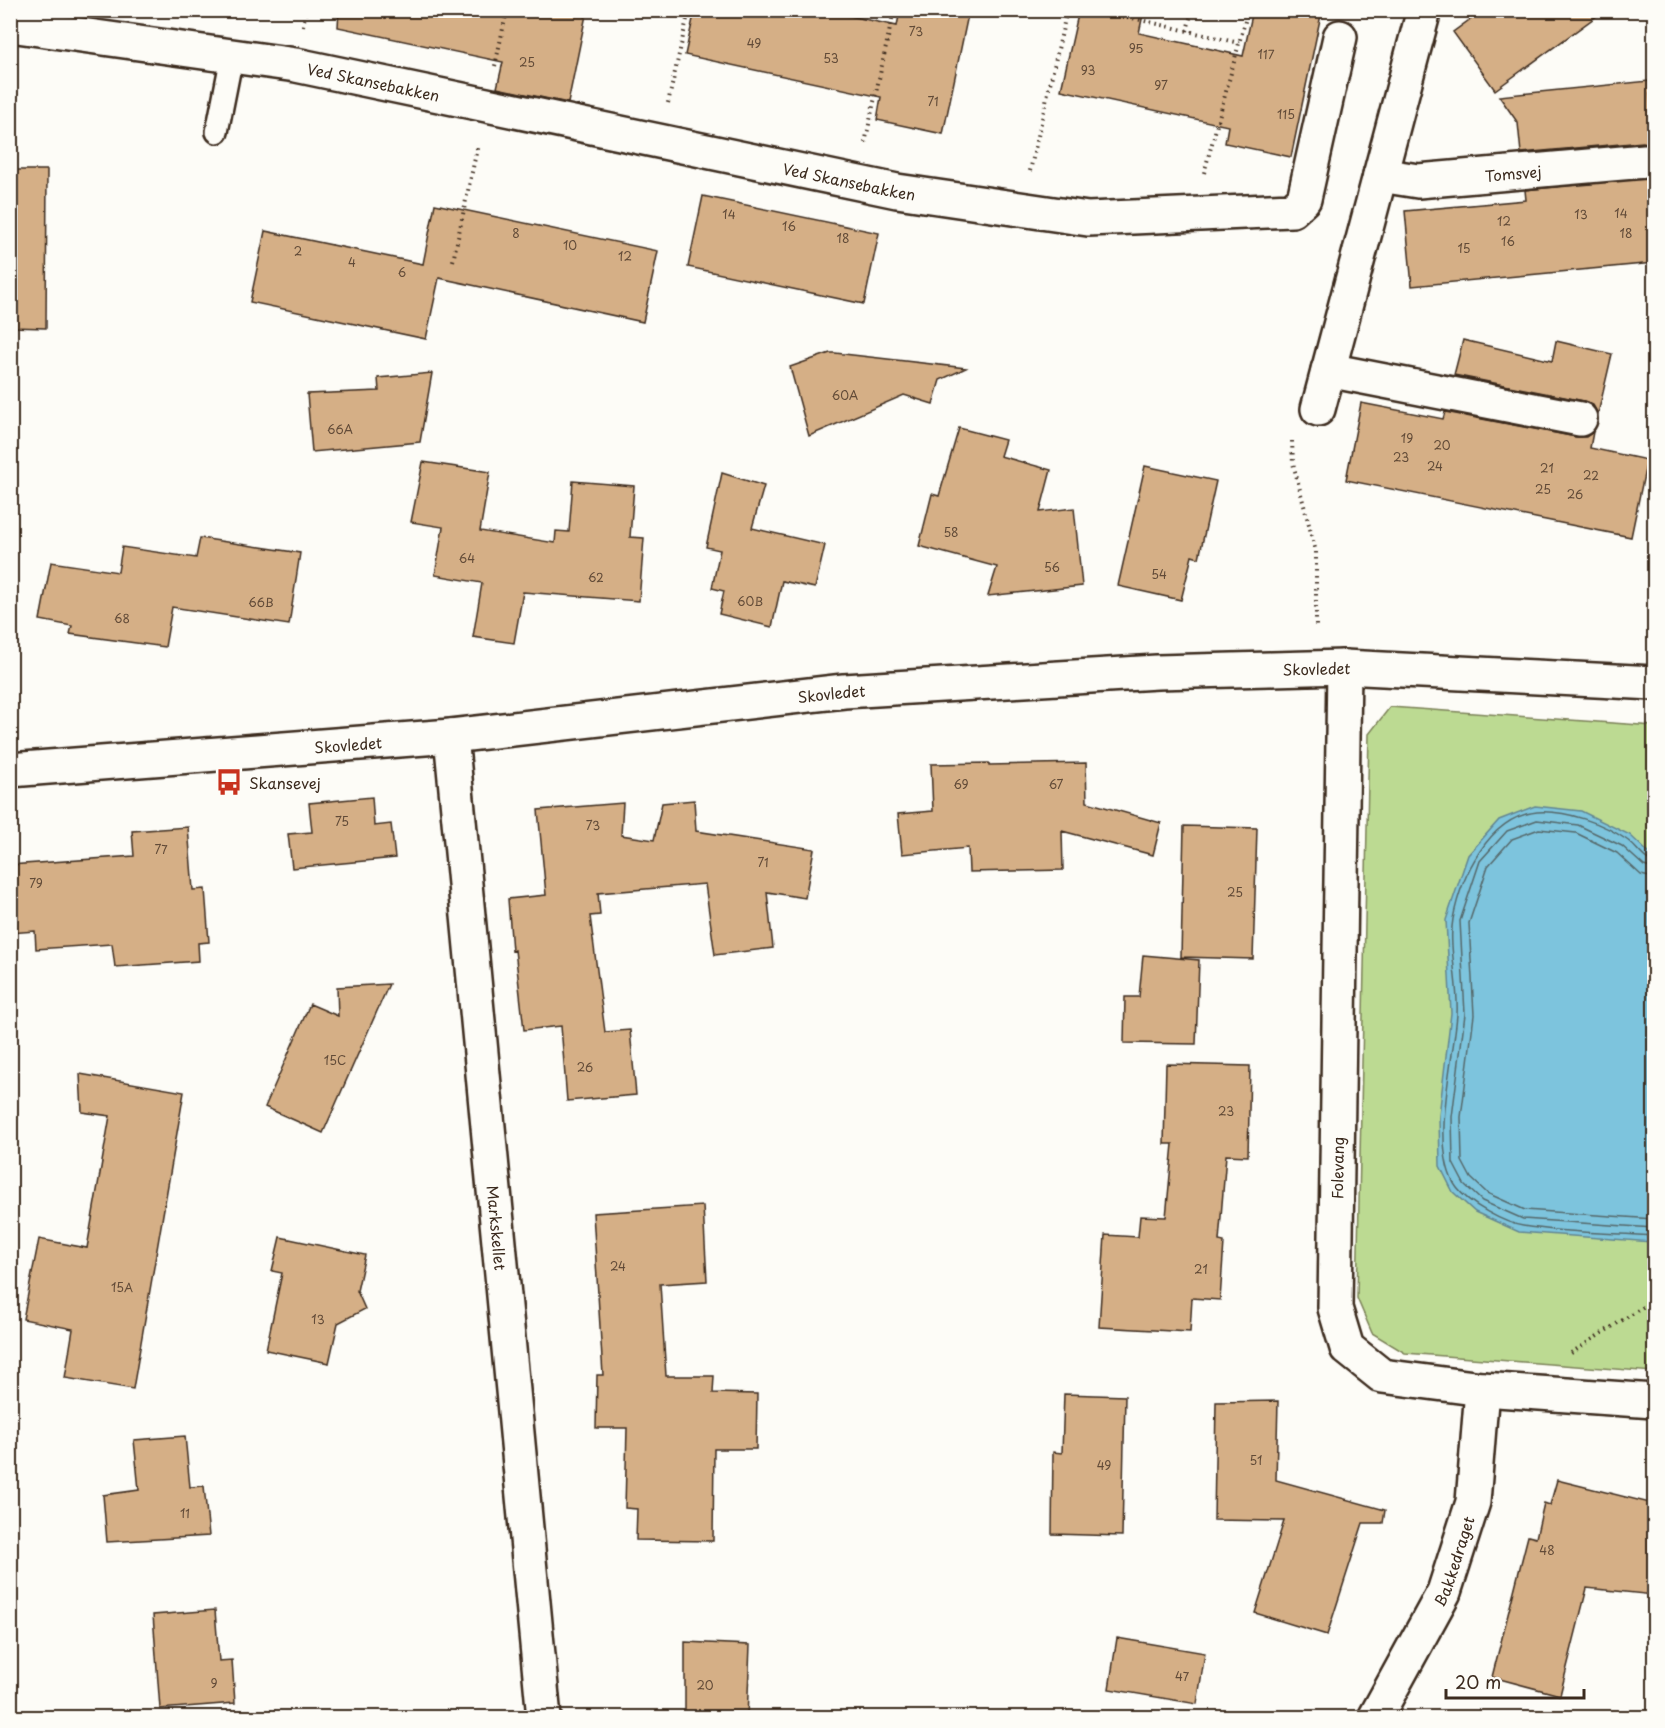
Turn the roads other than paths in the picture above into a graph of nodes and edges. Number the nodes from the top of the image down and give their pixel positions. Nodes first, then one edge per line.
1 (1424, 10) edge
2 (10, 25) edge
3 (1340, 37) dead end
4 (232, 56) junction
5 (217, 132) dead end
6 (1645, 161) dead end
7 (1380, 175) junction
8 (1328, 370) junction
9 (1318, 409) road end
10 (1580, 419) dead end
11 (1330, 668) junction
12 (1654, 683) edge
13 (451, 736) junction
14 (10, 770) edge
15 (1482, 1389) junction
16 (1654, 1401) edge
17 (544, 1718) edge
18 (1375, 1718) edge

1 - 7 street
2 - 4 street, Ved Skansebakken
3 - 4 street, Ved Skansebakken
4 - 5 lane
6 - 7 street, Tomsvej
7 - 8 street
8 - 9 street
8 - 10 street
11 - 12 street, Skovledet
11 - 13 street, Skovledet
11 - 15 street, Folevang
13 - 14 street, Skovledet
13 - 17 street, Markskellet
15 - 16 street, Folevang
15 - 18 street, Bakkedraget

